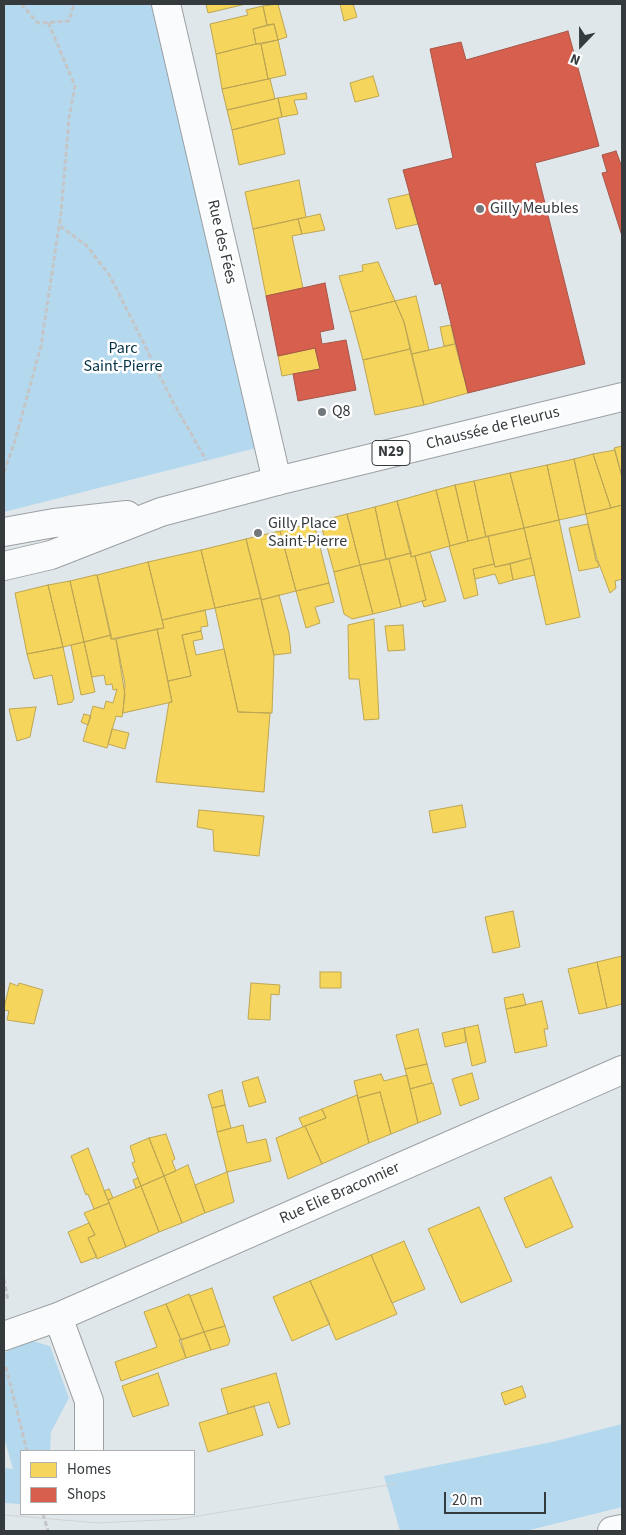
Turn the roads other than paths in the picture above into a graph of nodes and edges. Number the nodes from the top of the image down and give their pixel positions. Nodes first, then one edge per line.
1 (166, 4) edge
2 (622, 397) edge
3 (277, 481) junction
4 (161, 512) junction
5 (4, 532) edge
6 (4, 566) edge
7 (622, 1070) edge
8 (58, 1317) junction
9 (4, 1336) edge
10 (90, 1450) edge
11 (622, 1529) edge
12 (612, 1531) edge

1 - 3 street, Rue des Fées
2 - 3 street, Chaussée de Fleurus / N29
3 - 4 street, Chaussée de Fleurus / N29
4 - 5 street, Chaussée de Fleurus / N29
4 - 6 street, Chaussée de Fleurus / N29
7 - 8 street, Rue Elie Braconnier
8 - 9 street, Rue Elie Braconnier
8 - 10 street
11 - 12 street

